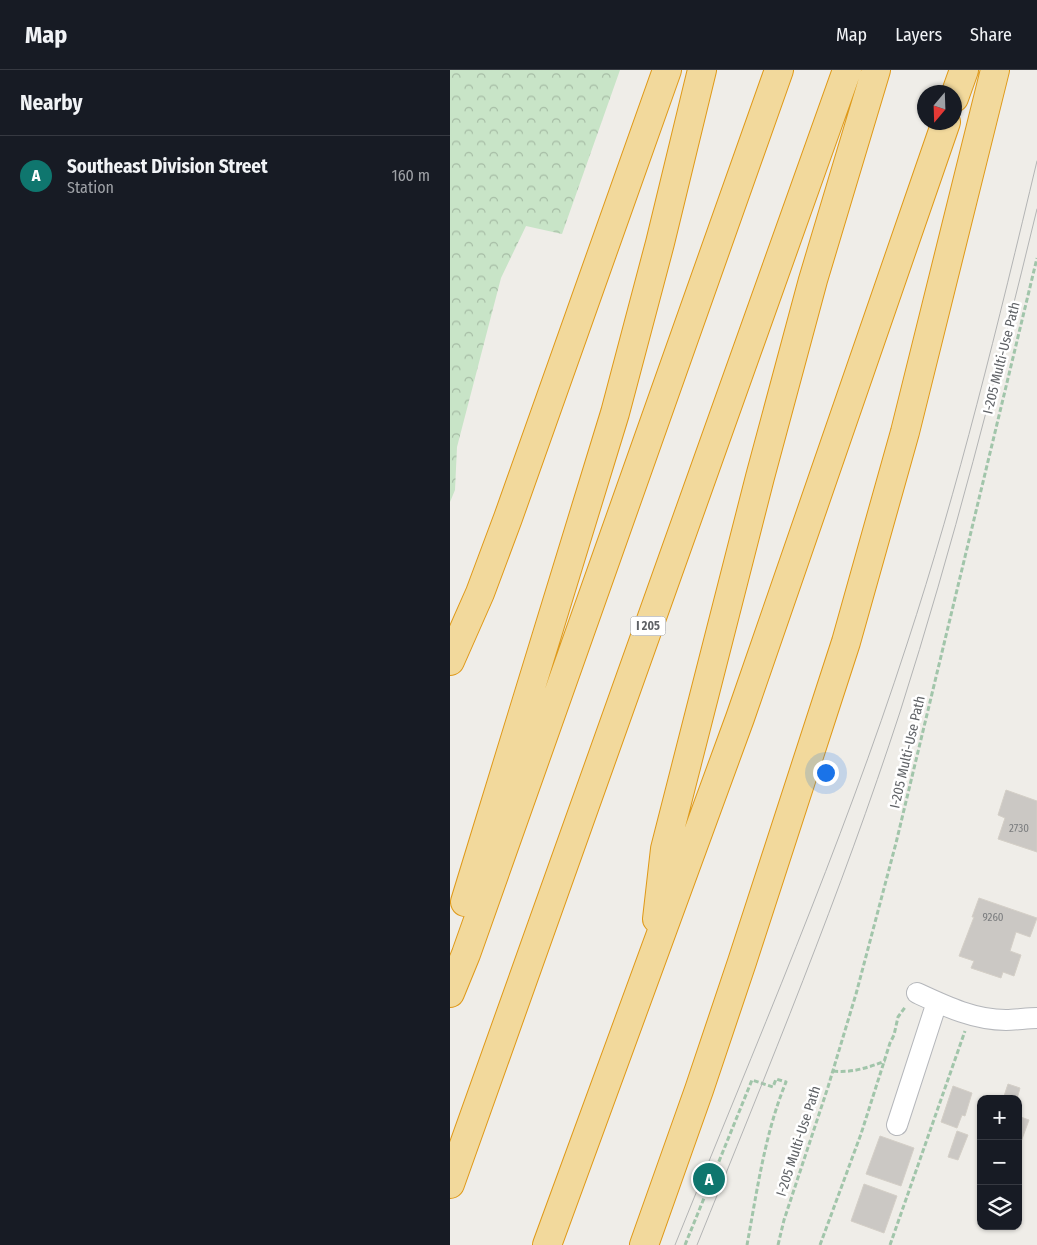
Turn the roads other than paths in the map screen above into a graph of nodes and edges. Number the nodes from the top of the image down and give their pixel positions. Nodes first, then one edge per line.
1 (667, 70) edge
2 (702, 70) edge
3 (779, 70) edge
4 (847, 70) edge
5 (876, 70) edge
6 (964, 70) edge
7 (995, 70) edge
8 (959, 85) edge
9 (943, 130) edge
10 (450, 662) edge
11 (652, 960) junction
12 (450, 962) edge
13 (450, 993) edge
14 (917, 993) road end
15 (937, 1002) junction
16 (1037, 1018) edge
17 (897, 1125) dead end
18 (450, 1184) edge
19 (547, 1245) edge
20 (644, 1245) edge

1 - 10 highway
2 - 12 highway
3 - 13 highway
4 - 18 highway, I 205
5 - 11 highway
6 - 8 highway
7 - 20 highway
9 - 11 highway
11 - 19 highway
14 - 15 street
15 - 16 street
15 - 17 street

